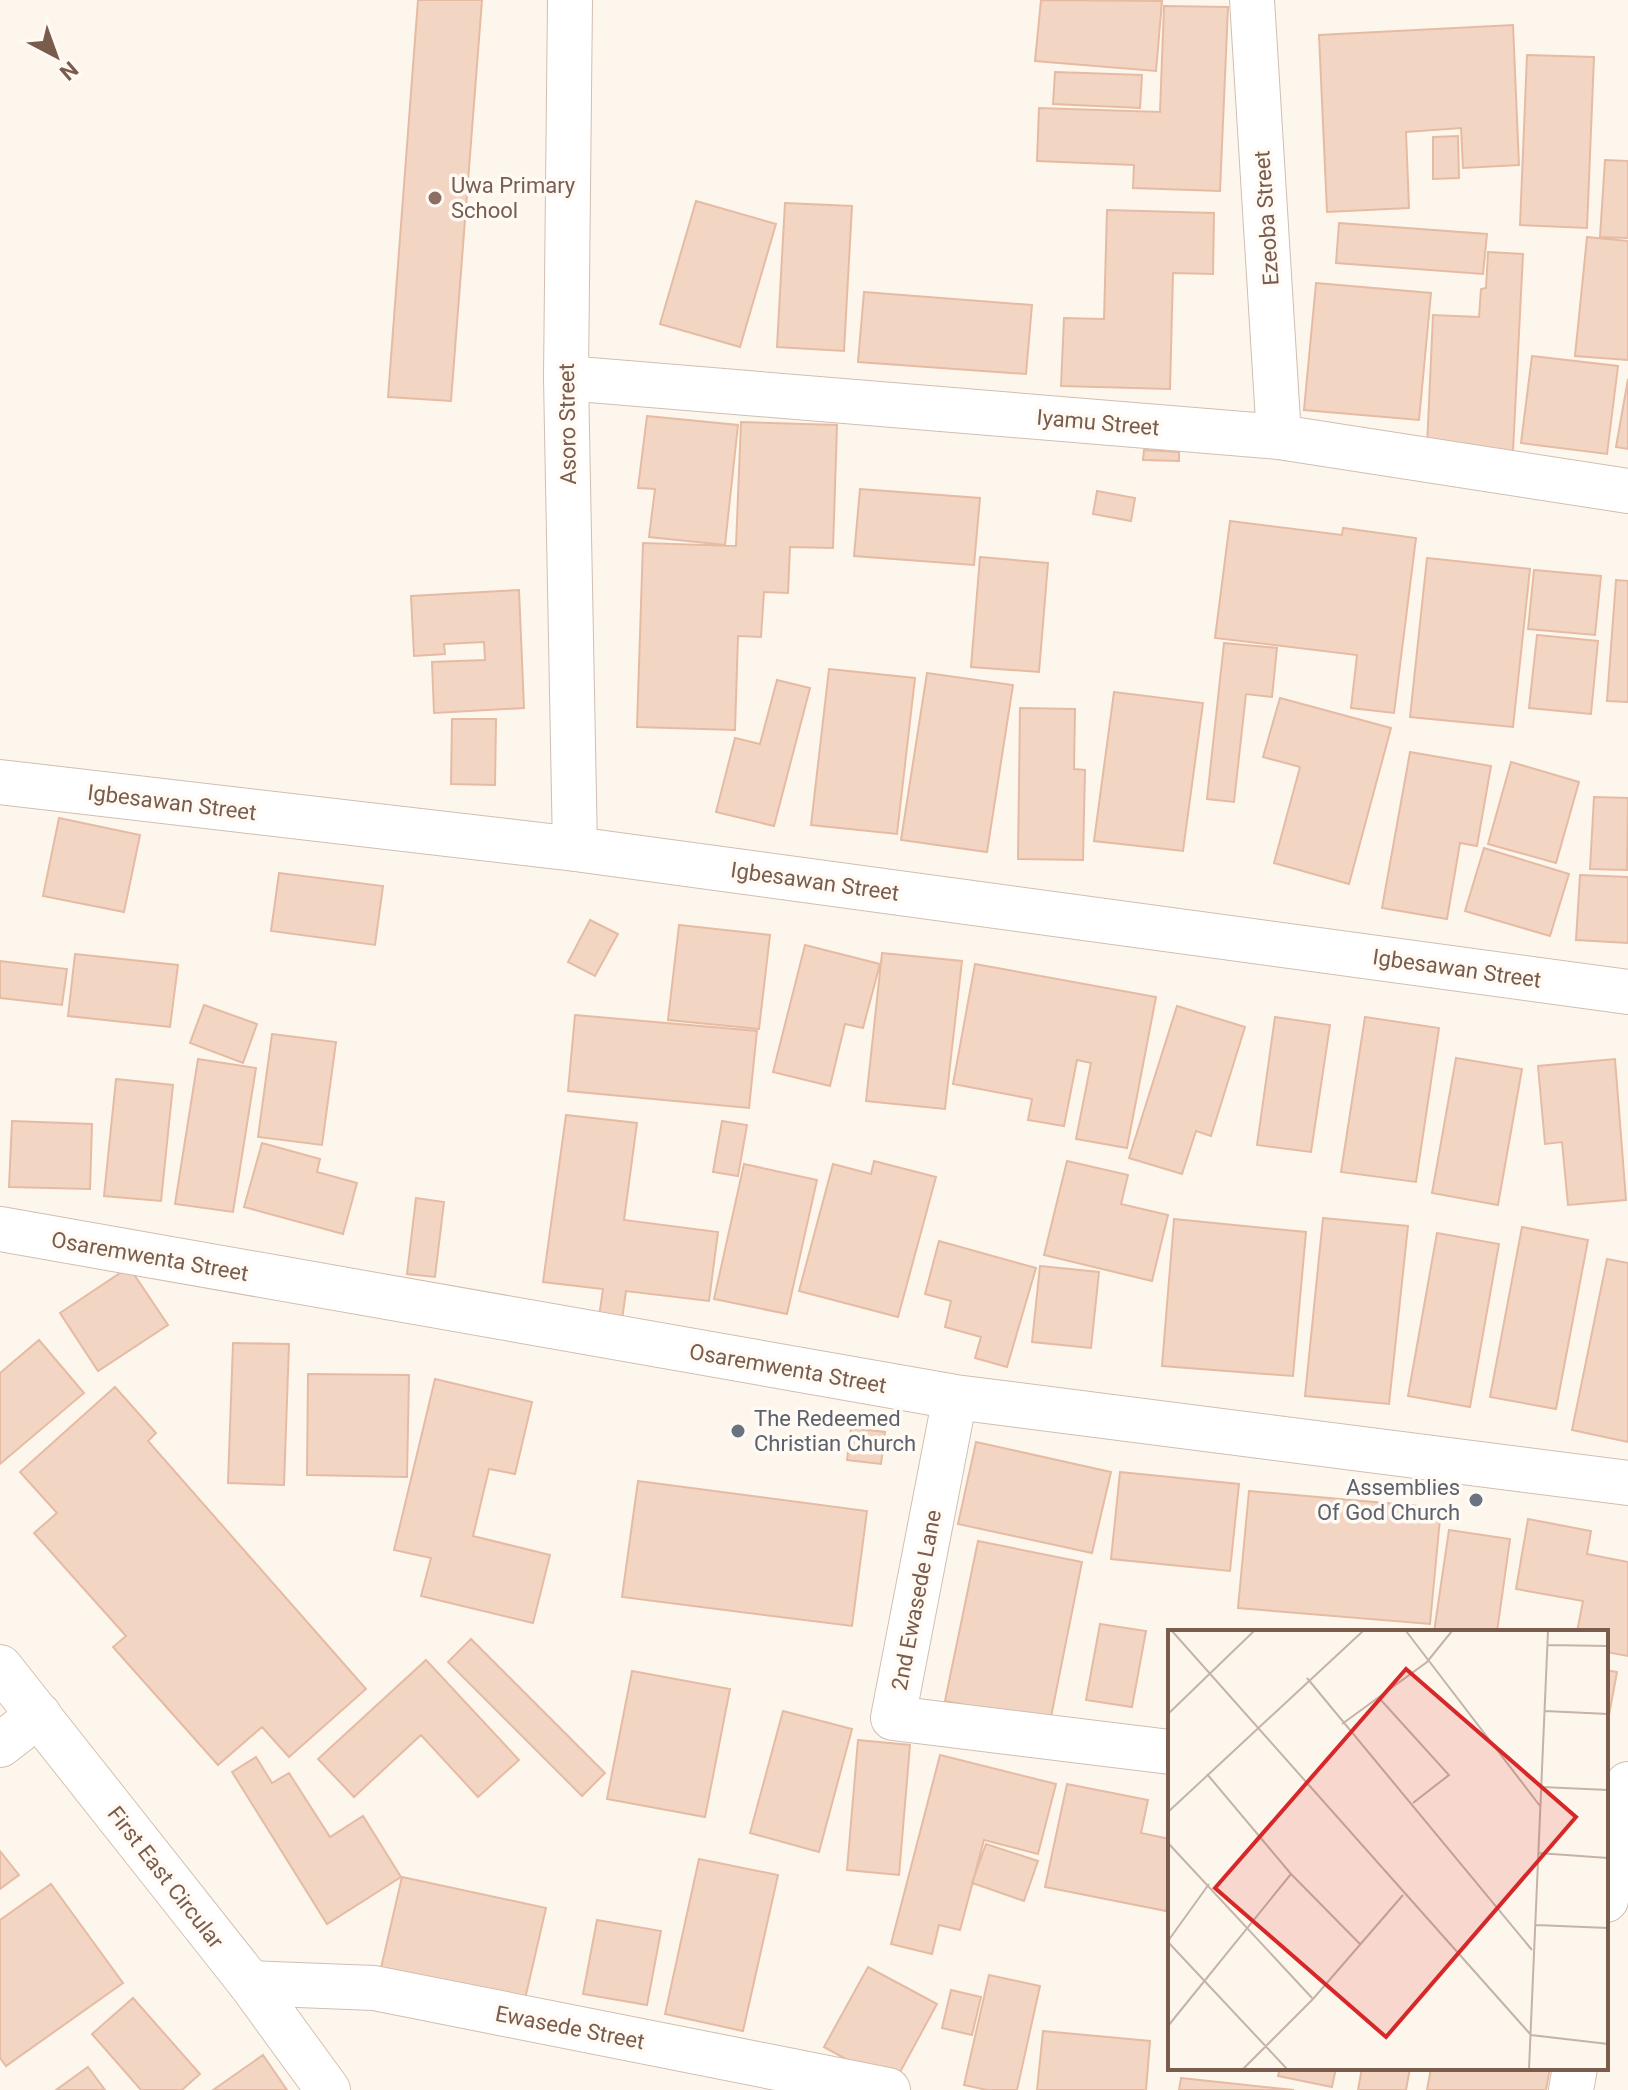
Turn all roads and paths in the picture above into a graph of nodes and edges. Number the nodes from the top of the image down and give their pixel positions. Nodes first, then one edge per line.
1 (570, 0) edge
2 (1252, 0) edge
3 (566, 378) junction
4 (1279, 437) junction
5 (1628, 491) edge
6 (0, 782) edge
7 (575, 849) junction
8 (1628, 992) edge
9 (0, 1229) edge
10 (955, 1397) junction
11 (1628, 1483) edge
12 (0, 1667) edge
13 (39, 1715) junction
14 (0, 1745) edge
15 (1168, 1752) edge
16 (1619, 1800) edge
17 (1608, 1885) edge
18 (250, 1983) junction
19 (1575, 2070) edge
20 (327, 2090) edge
21 (888, 2090) edge
22 (1571, 2090) edge

1 - 3 street, Asoro Street
2 - 4 street, Ezeoba Street
3 - 4 street, Iyamu Street
3 - 7 street, Asoro Street
4 - 5 street, Iyamu Street
6 - 7 street, Igbesawan Street
7 - 8 street, Igbesawan Street
9 - 10 street, Osaremwenta Street
10 - 11 street, Osaremwenta Street
10 - 15 street, 2nd Ewasede Lane
12 - 13 street, First East Circular
13 - 14 street
13 - 18 street, First East Circular
16 - 17 street
18 - 20 street, First East Circular
18 - 21 street, Ewasede Street
19 - 22 street

